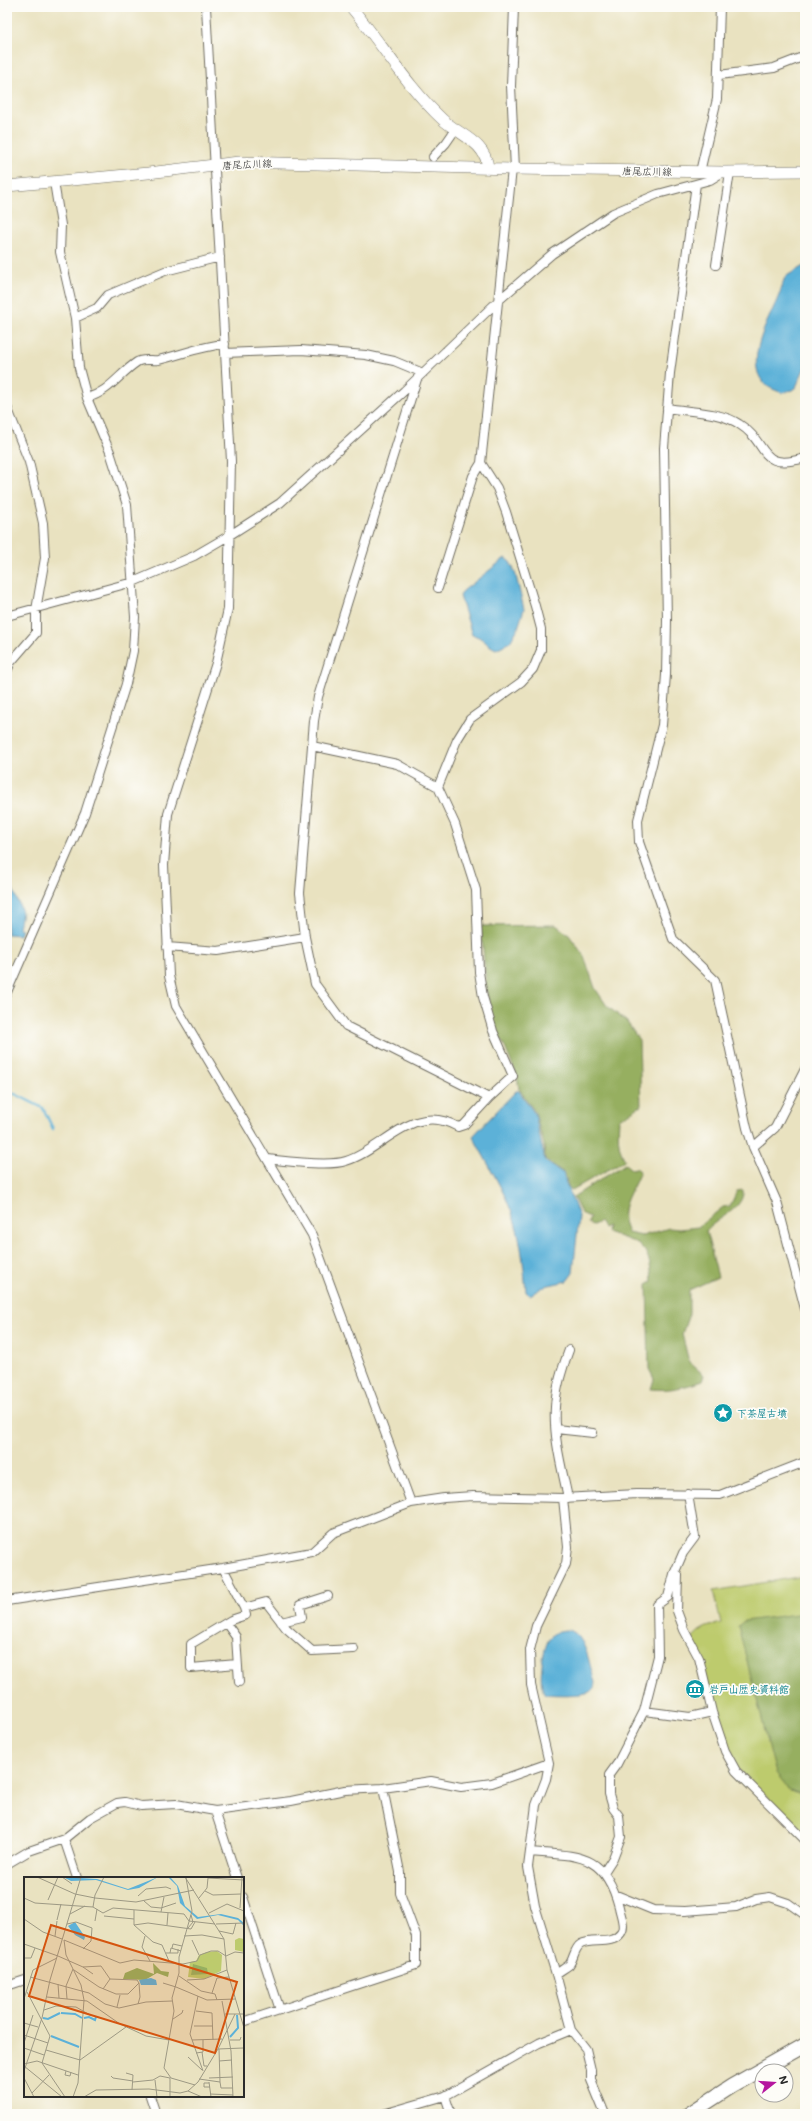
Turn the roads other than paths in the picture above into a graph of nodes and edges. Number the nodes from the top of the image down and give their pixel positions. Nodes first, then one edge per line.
1 (206, 7) edge
2 (351, 7) edge
3 (514, 7) edge
4 (720, 7) edge
5 (805, 56) edge
6 (719, 75) junction
7 (455, 130) junction
8 (433, 157) dead end
9 (215, 166) junction
10 (488, 168) junction
11 (513, 170) junction
12 (805, 171) edge
13 (700, 172) junction
14 (726, 172) junction
15 (54, 182) junction
16 (696, 184) junction
17 (7, 186) edge
18 (220, 257) junction
19 (716, 265) dead end
20 (498, 301) junction
21 (75, 318) junction
22 (225, 349) junction
23 (420, 375) junction
24 (87, 398) junction
25 (7, 406) edge
26 (667, 408) junction
27 (805, 458) edge
28 (481, 463) junction
29 (230, 535) junction
30 (133, 582) junction
31 (438, 588) dead end
32 (36, 610) junction
33 (7, 616) edge
34 (7, 670) edge
35 (312, 746) junction
36 (438, 787) junction
37 (305, 937) junction
38 (167, 947) junction
39 (7, 992) edge
40 (805, 1068) edge
41 (490, 1098) junction
42 (753, 1147) junction
43 (267, 1159) junction
44 (805, 1309) edge
45 (569, 1350) dead end
46 (556, 1429) junction
47 (593, 1433) dead end
48 (805, 1462) edge
49 (688, 1494) junction
50 (565, 1498) junction
51 (411, 1504) junction
52 (678, 1566) junction
53 (223, 1568) junction
54 (328, 1596) dead end
55 (7, 1601) edge
56 (244, 1608) junction
57 (281, 1622) junction
58 (226, 1623) junction
59 (354, 1649) dead end
60 (237, 1664) junction
61 (239, 1682) dead end
62 (644, 1711) junction
63 (712, 1712) junction
64 (549, 1763) junction
65 (383, 1788) junction
66 (215, 1811) junction
67 (64, 1839) junction
68 (805, 1840) edge
69 (531, 1852) junction
70 (7, 1864) edge
71 (604, 1872) junction
72 (77, 1877) edge
73 (237, 1877) edge
74 (616, 1895) junction
75 (244, 1900) edge
76 (805, 1914) edge
77 (556, 1974) junction
78 (24, 1980) edge
79 (7, 1986) edge
80 (280, 2010) junction
81 (244, 2022) edge
82 (572, 2030) junction
83 (805, 2045) edge
84 (445, 2096) junction
85 (150, 2097) edge
86 (156, 2114) edge
87 (383, 2114) edge
88 (451, 2114) edge
89 (605, 2114) edge
90 (689, 2114) edge

1 - 9 street
2 - 7 main road
3 - 11 street
4 - 6 street
5 - 6 street
6 - 13 street
7 - 8 street
7 - 10 main road
9 - 10 main road, 唐尾広川線
9 - 15 main road, 唐尾広川線
9 - 18 street
10 - 11 main road, 唐尾広川線
11 - 13 main road, 唐尾広川線
11 - 20 street
12 - 14 main road, 唐尾広川線
13 - 14 main road, 唐尾広川線
14 - 16 street
14 - 19 street
15 - 17 main road, 唐尾広川線
15 - 21 street
16 - 20 street
16 - 26 street
18 - 21 street
18 - 22 street
20 - 23 street
20 - 28 street
21 - 24 street
22 - 23 street
22 - 24 street
22 - 29 street
23 - 29 street
23 - 35 street
24 - 30 street
25 - 32 street
26 - 27 street
26 - 42 street
28 - 31 street
28 - 36 street
29 - 30 street
29 - 38 street
30 - 32 street
30 - 39 street
32 - 33 street
32 - 34 street
35 - 36 street
35 - 37 street
36 - 41 street
37 - 38 street
37 - 41 street
38 - 43 street
40 - 42 street
41 - 43 street
42 - 44 street
43 - 51 street
45 - 46 street
46 - 47 street
46 - 50 street
48 - 49 street
49 - 50 street
49 - 52 street
50 - 51 street
50 - 64 street
51 - 53 street
52 - 62 street
52 - 63 street
53 - 55 street
53 - 56 street
54 - 57 street
56 - 57 street
56 - 58 street
57 - 59 street
58 - 60 street
58 - 60 street
60 - 61 street
62 - 63 street
62 - 71 street
63 - 68 street
64 - 65 street
64 - 69 street
65 - 66 street
65 - 80 street
66 - 67 street
66 - 73 street
67 - 70 street
67 - 72 street
69 - 71 street
69 - 77 street
71 - 74 street
74 - 76 street
74 - 77 street
75 - 80 street
77 - 82 street
78 - 79 street
80 - 81 street
82 - 84 street
82 - 89 street
83 - 90 highway
84 - 87 street
84 - 88 street
85 - 86 street

